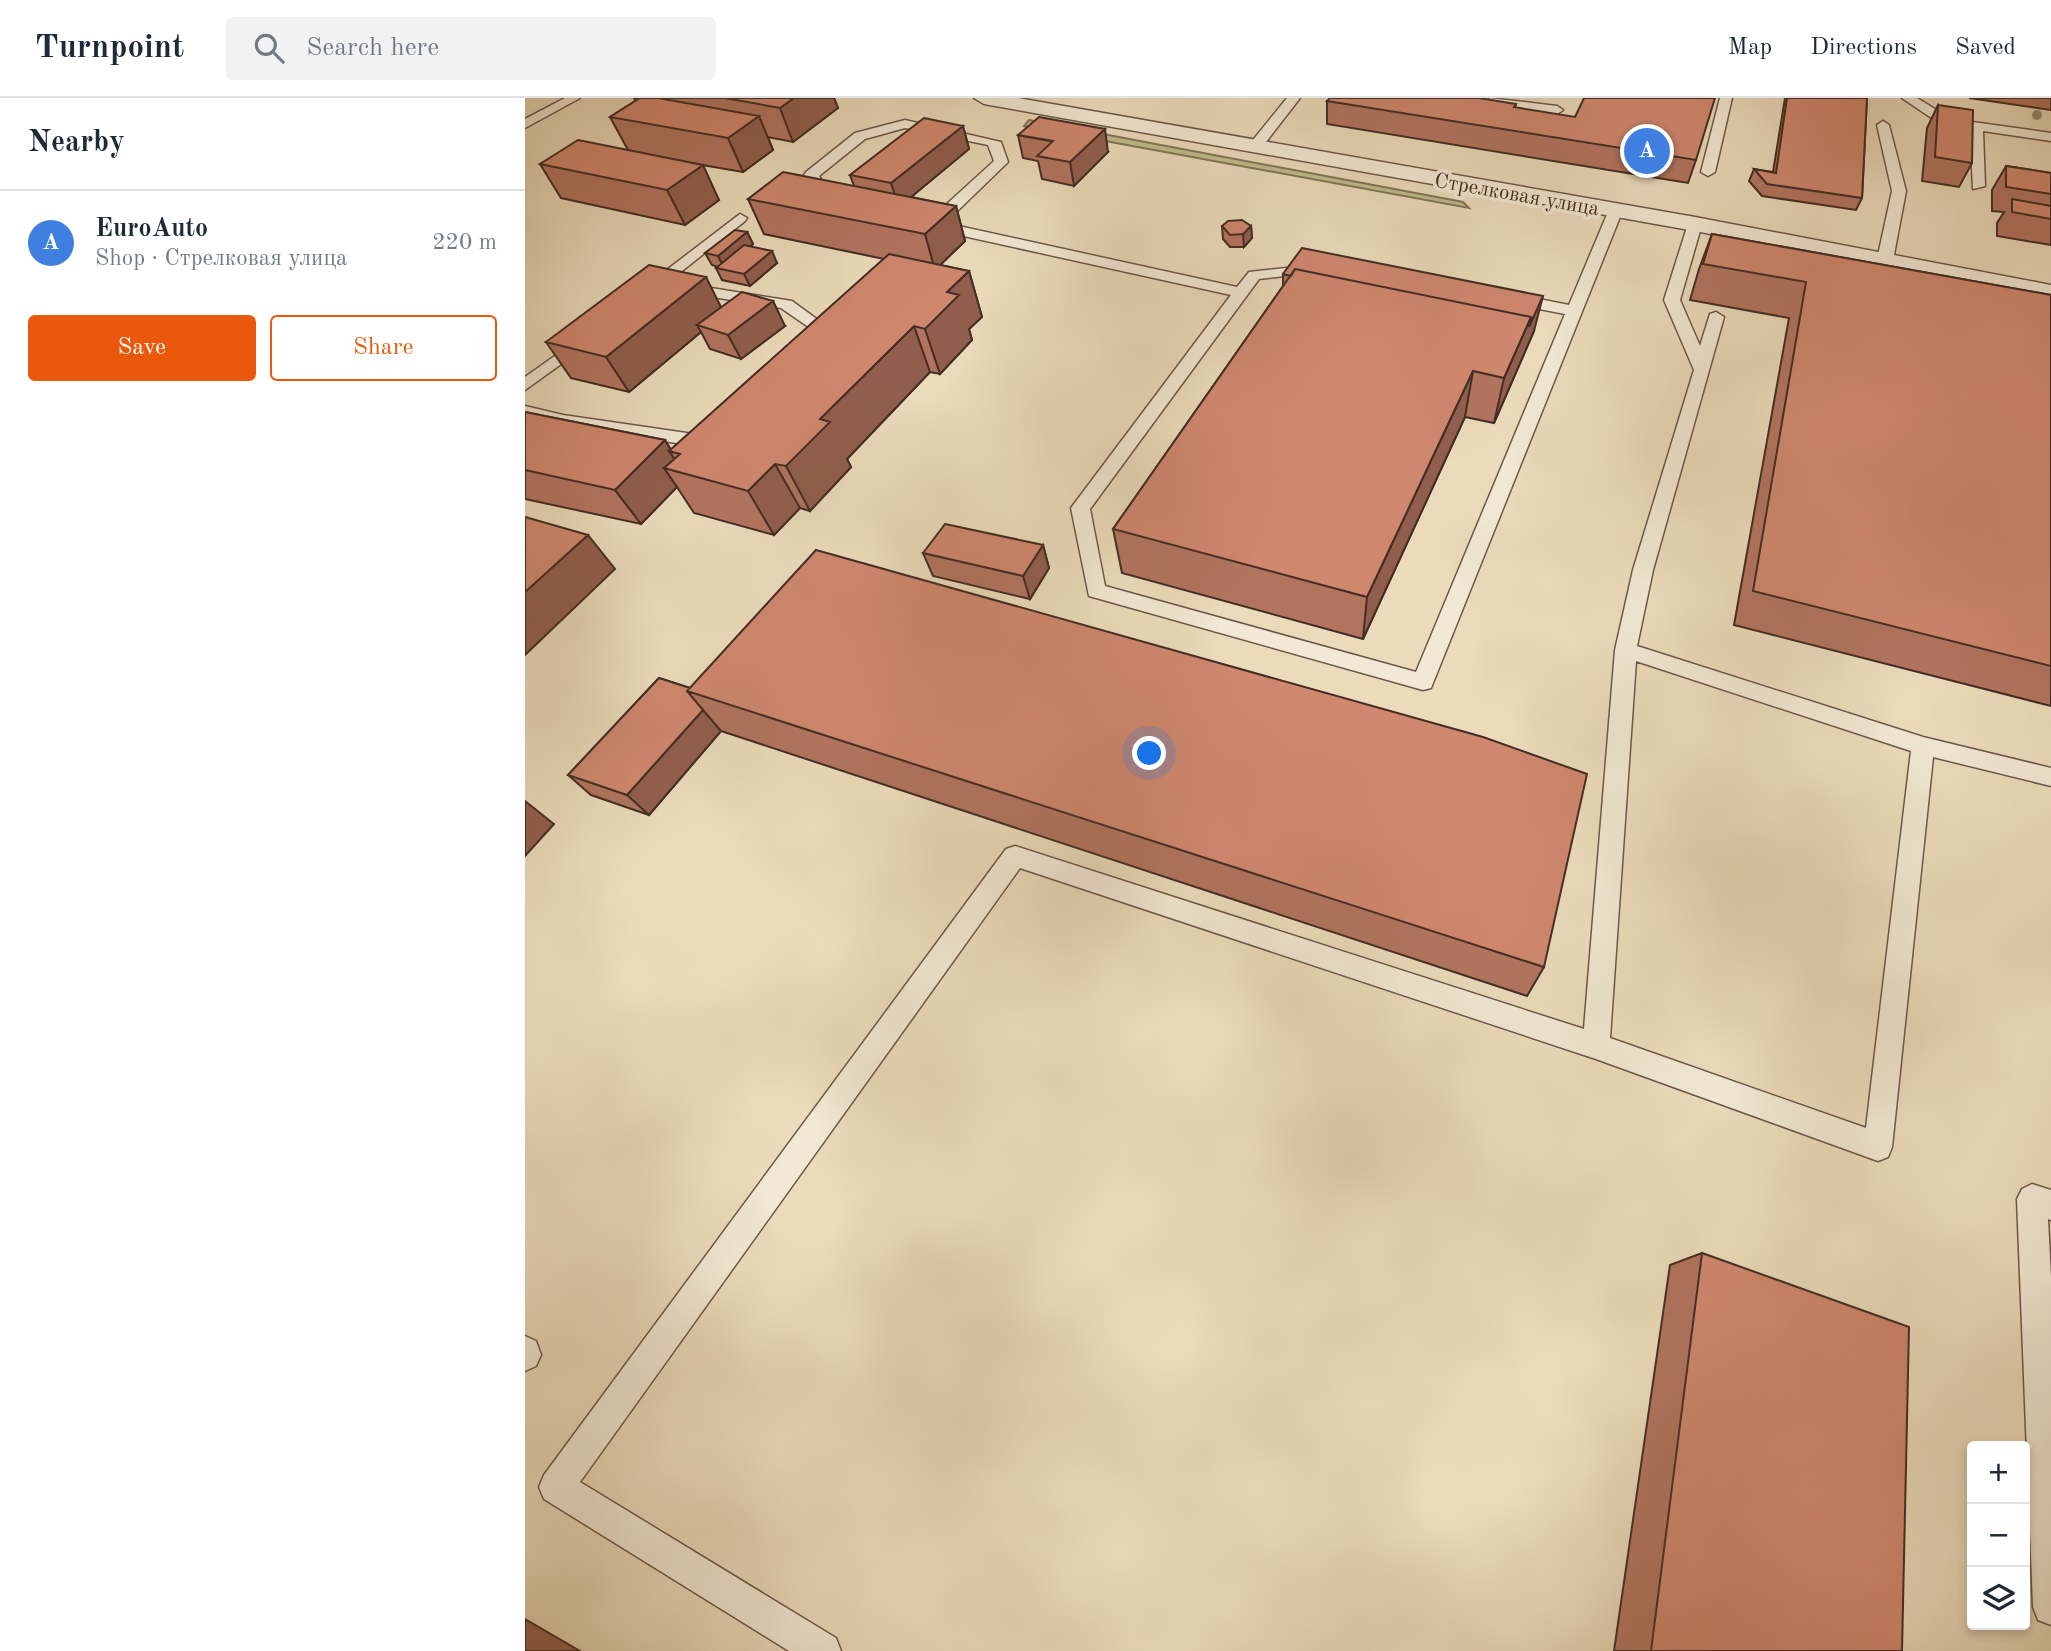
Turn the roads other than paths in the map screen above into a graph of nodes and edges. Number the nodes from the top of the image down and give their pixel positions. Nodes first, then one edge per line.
1 (574, 98) edge
2 (983, 98) edge
3 (1294, 98) edge
4 (1496, 98) edge
5 (1726, 98) edge
6 (1908, 98) edge
7 (1039, 103) edge
8 (1557, 110) dead end
9 (525, 124) edge
10 (1882, 125) dead end
11 (1976, 126) junction
12 (2051, 137) edge
13 (1254, 148) junction
14 (1708, 172) dead end
15 (1978, 186) dead end
16 (842, 205) edge
17 (1615, 212) junction
18 (740, 218) dead end
19 (1717, 235) junction
20 (1885, 260) junction
21 (1334, 265) edge
22 (655, 286) junction
23 (2051, 292) edge
24 (1241, 293) junction
25 (1495, 295) edge
26 (634, 302) edge
27 (1575, 311) junction
28 (1698, 311) dead end
29 (1716, 317) dead end
30 (601, 327) edge
31 (1687, 336) junction
32 (813, 361) edge
33 (1702, 370) junction
34 (525, 385) edge
35 (525, 411) edge
36 (724, 438) edge
37 (1626, 650) junction
38 (1923, 746) junction
39 (2051, 777) edge
40 (1596, 1046) junction
41 (2051, 1205) edge
42 (2051, 1607) edge
43 (824, 1651) edge

1 - 9 lane
2 - 7 street, Стрелковая улица
3 - 13 lane
4 - 8 lane
5 - 14 lane
6 - 11 lane
7 - 13 street, Стрелковая улица
10 - 20 lane
11 - 12 lane
11 - 15 lane
13 - 17 street, Стрелковая улица
16 - 24 lane
17 - 19 street, Стрелковая улица
17 - 27 lane
18 - 22 lane
19 - 20 street, Стрелковая улица
19 - 31 lane
20 - 23 street, Стрелковая улица
21 - 24 lane
22 - 26 lane
22 - 32 lane
24 - 27 lane
25 - 27 lane
28 - 31 lane
29 - 33 lane
30 - 34 lane
31 - 33 lane
33 - 37 lane
35 - 36 lane
37 - 38 lane
37 - 40 lane
38 - 39 lane
38 - 40 lane
40 - 43 lane
41 - 42 lane

